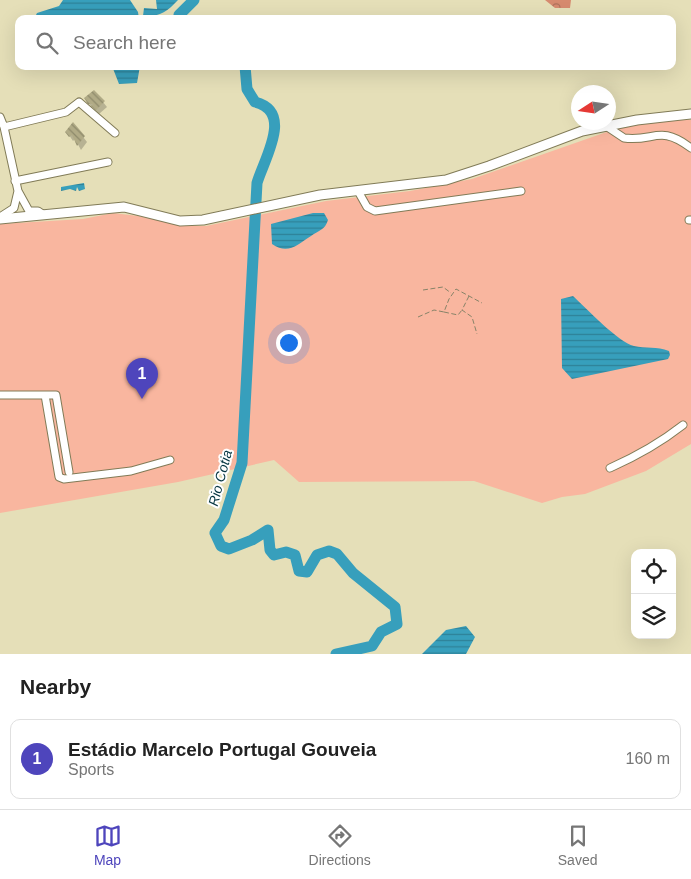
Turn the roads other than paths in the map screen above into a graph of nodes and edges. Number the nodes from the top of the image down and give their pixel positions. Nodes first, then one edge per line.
1 (691, 114) edge
2 (0, 117) edge
3 (616, 124) edge
4 (4, 127) junction
5 (587, 130) edge
6 (612, 130) edge
7 (115, 134) dead end
8 (691, 148) edge
9 (108, 162) dead end
10 (16, 181) junction
11 (18, 191) junction
12 (358, 191) junction
13 (521, 191) dead end
14 (44, 215) junction
15 (0, 218) edge
16 (0, 395) edge
17 (44, 396) junction
18 (683, 425) dead end
19 (170, 460) dead end
20 (610, 468) dead end
21 (69, 472) dead end

1 - 3 main road
2 - 4 lane
4 - 7 lane
4 - 10 lane
5 - 12 main road
6 - 8 lane
9 - 10 lane
10 - 11 lane
11 - 14 lane
11 - 15 lane
12 - 13 lane
12 - 14 main road
14 - 15 main road
16 - 17 lane
17 - 19 lane
17 - 21 lane
18 - 20 lane

